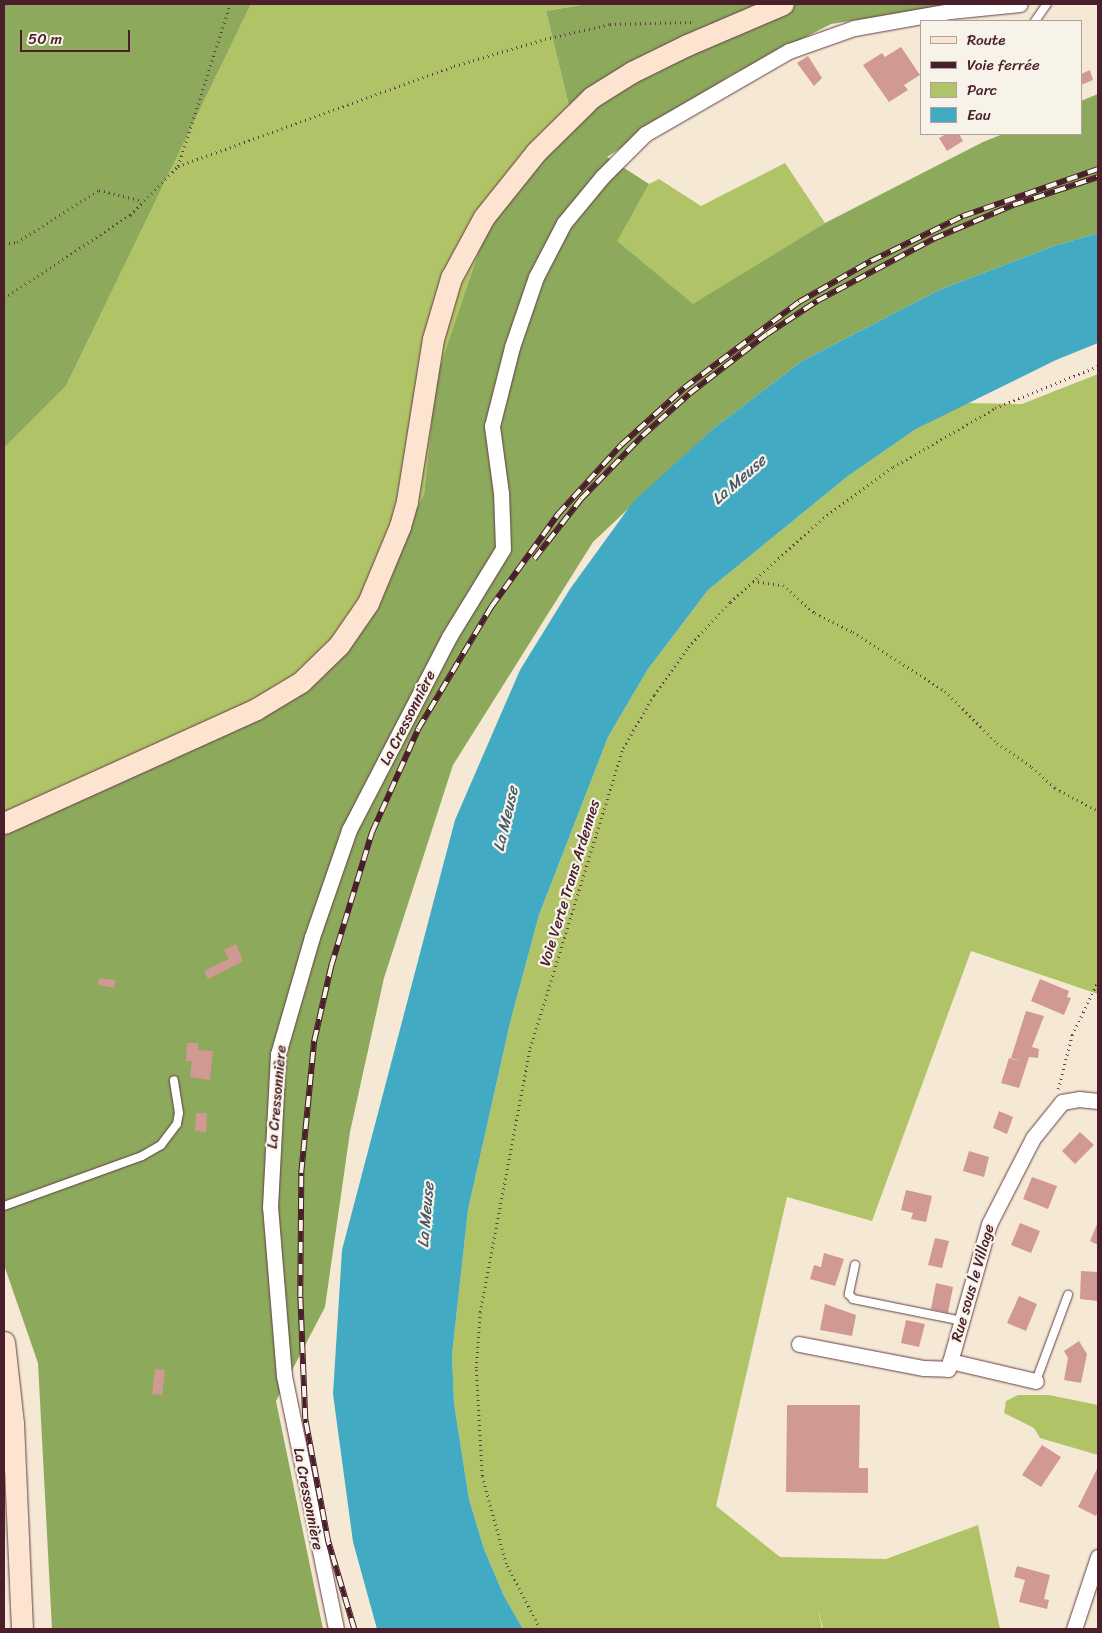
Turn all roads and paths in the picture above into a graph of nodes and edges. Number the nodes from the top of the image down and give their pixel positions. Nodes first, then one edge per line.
1 (230, 4) edge
2 (783, 4) edge
3 (1020, 4) edge
4 (1047, 4) edge
5 (1036, 20) edge
6 (696, 22) dead end
7 (178, 166) junction
8 (143, 201) dead end
9 (4, 244) edge
10 (4, 298) edge
11 (1098, 366) edge
12 (753, 580) junction
13 (1098, 812) edge
14 (4, 823) edge
15 (1098, 982) edge
16 (174, 1080) dead end
17 (1098, 1101) edge
18 (1062, 1102) junction
19 (4, 1206) edge
20 (855, 1265) dead end
21 (1068, 1295) dead end
22 (962, 1321) junction
23 (4, 1342) edge
24 (799, 1344) dead end
25 (950, 1361) junction
26 (1036, 1381) joint
27 (1098, 1557) edge
28 (22, 1629) edge
29 (336, 1629) edge
30 (540, 1629) edge
31 (1074, 1629) edge

1 - 7 path
2 - 14 street
3 - 29 street, La Cressonnière
4 - 5 lane
6 - 7 path
7 - 10 path
8 - 9 path
11 - 12 path, Voie Verte Trans Ardennes
12 - 13 path
12 - 30 path, Voie Verte Trans Ardennes
15 - 18 path
16 - 19 lane
17 - 18 street
18 - 22 street, Rue sous le Village
20 - 22 lane
21 - 26 lane
22 - 25 street, Rue sous le Village
23 - 28 street
24 - 25 street, Rue sous le Village
25 - 26 street
27 - 31 street

